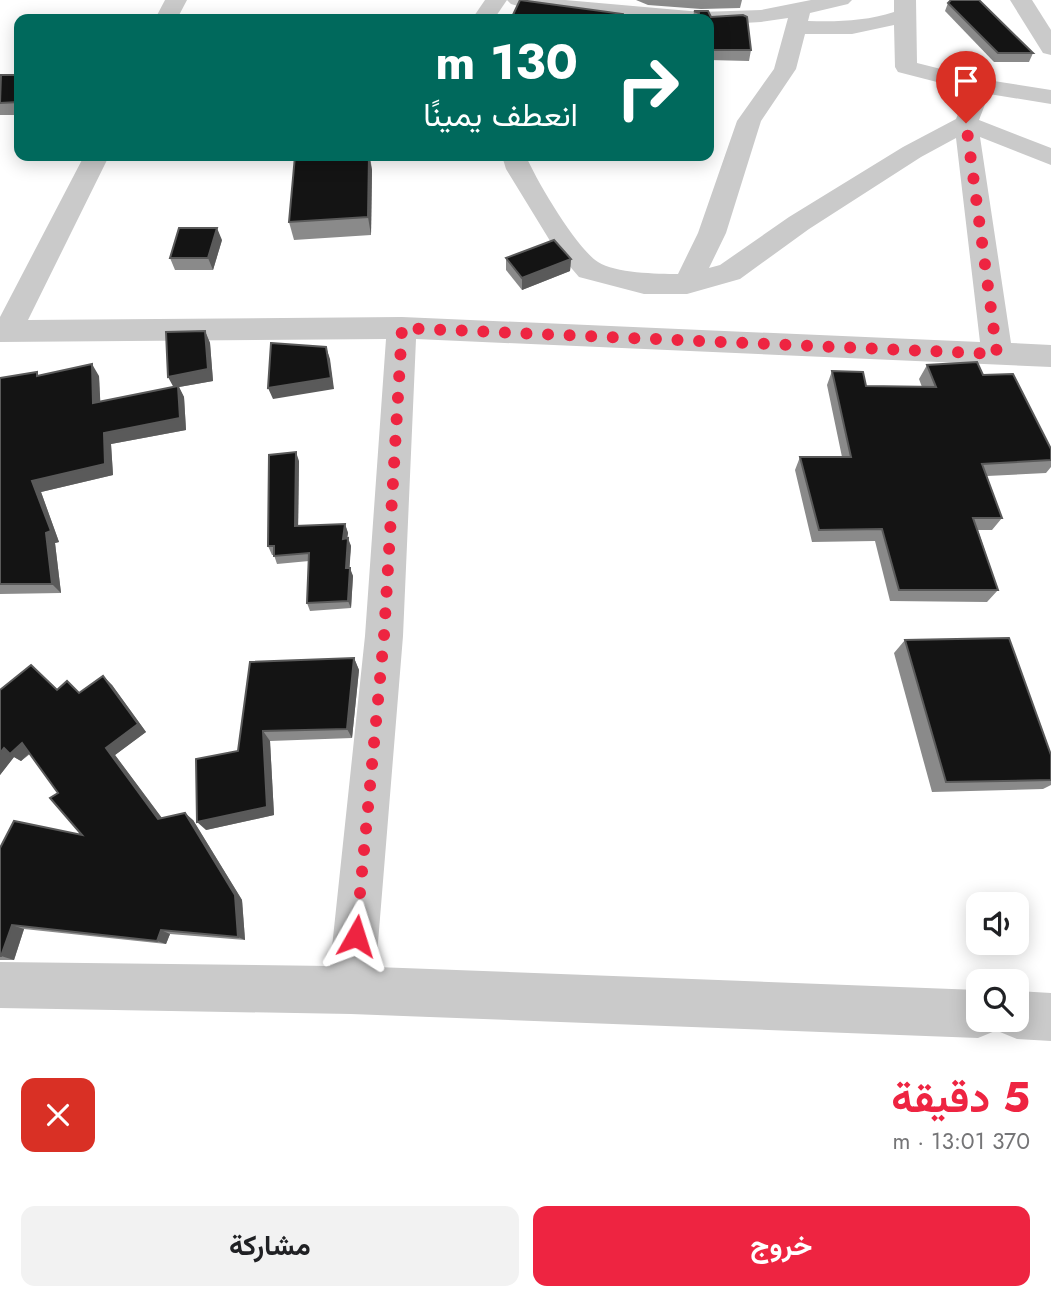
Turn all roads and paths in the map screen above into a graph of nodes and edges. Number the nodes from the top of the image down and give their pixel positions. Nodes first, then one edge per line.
1 (518, 0) edge
2 (841, 0) edge
3 (1021, 0) edge
4 (905, 8) edge
5 (651, 14) edge
6 (714, 17) edge
7 (799, 18) junction
8 (1051, 48) edge
9 (981, 86) junction
10 (1051, 97) edge
11 (966, 123) junction
12 (1051, 157) edge
13 (93, 161) edge
14 (516, 161) edge
15 (687, 284) junction
16 (402, 328) junction
17 (3, 331) edge
18 (997, 354) junction
19 (1051, 356) edge
20 (0, 985) edge
21 (351, 990) junction
22 (966, 1014) edge
23 (1029, 1016) edge
24 (1051, 1017) edge

1 - 5 street
2 - 7 street
3 - 8 street
4 - 7 street
4 - 9 street
6 - 7 street
7 - 15 street
9 - 10 street
9 - 11 street
11 - 12 street
11 - 15 street
11 - 18 street
13 - 17 street
14 - 15 street
16 - 17 street
16 - 18 street
16 - 21 street
18 - 19 street
20 - 21 street
21 - 22 street
23 - 24 street

